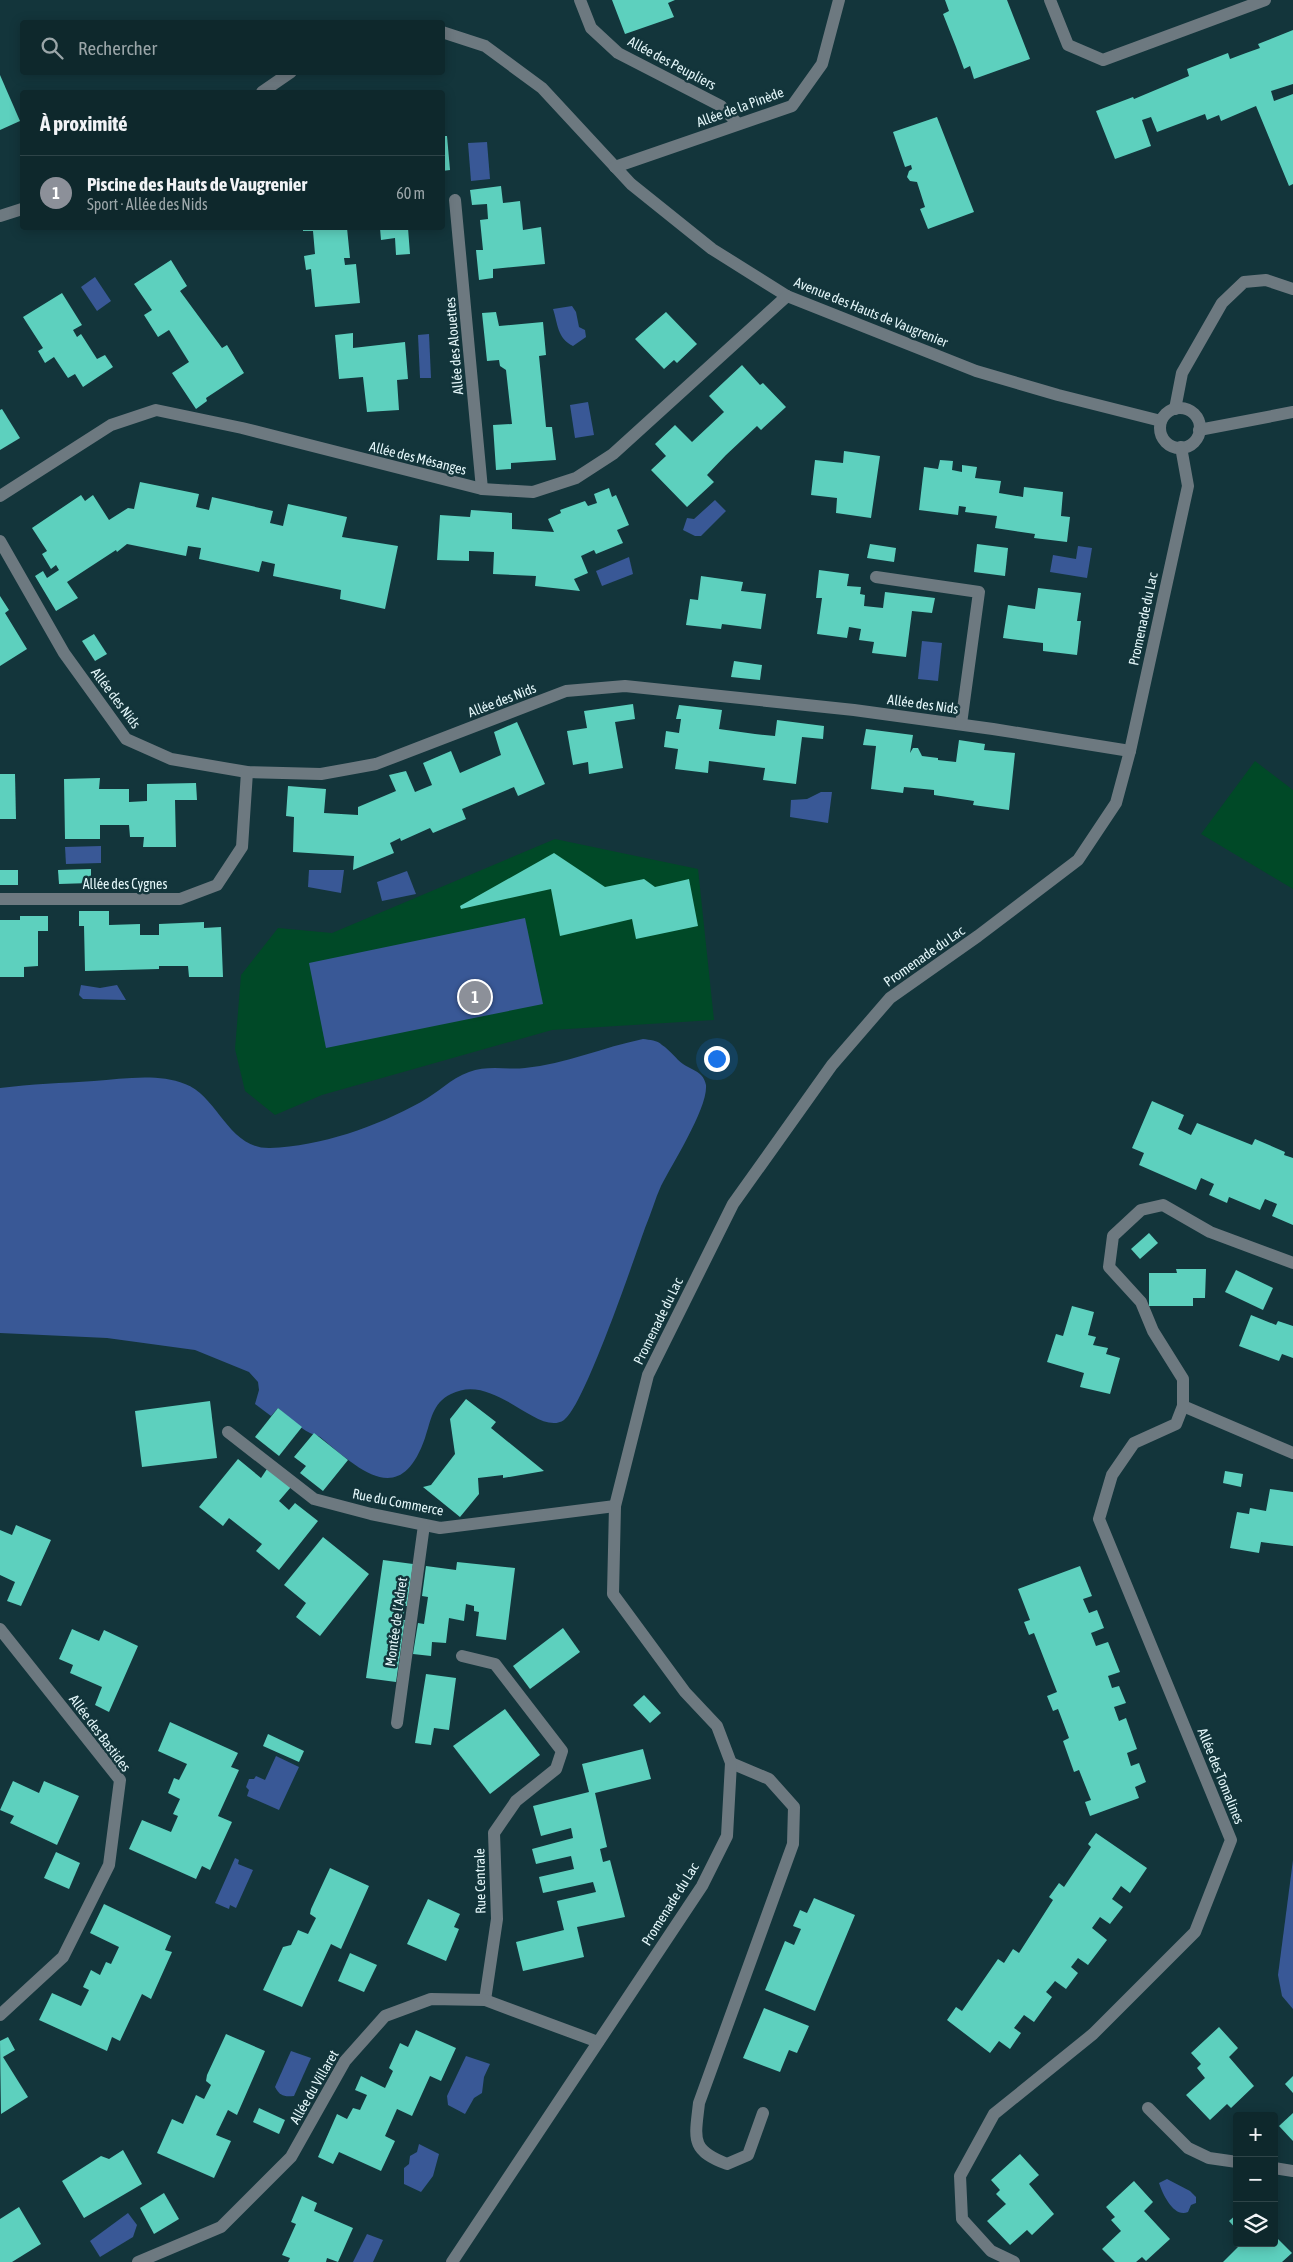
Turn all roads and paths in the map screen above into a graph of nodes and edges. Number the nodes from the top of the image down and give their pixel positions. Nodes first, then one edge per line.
1 (580, 0) edge
2 (840, 0) edge
3 (1050, 0) edge
4 (1265, 0) edge
5 (445, 33) edge
6 (287, 75) edge
7 (265, 90) edge
8 (738, 124) junction
9 (615, 167) junction
10 (455, 200) dead end
11 (20, 211) edge
12 (0, 216) edge
13 (1293, 289) edge
14 (787, 296) junction
15 (1175, 408) junction
16 (1293, 412) edge
17 (1161, 421) junction
18 (1199, 430) junction
19 (1181, 447) junction
20 (482, 489) junction
21 (0, 496) edge
22 (0, 541) edge
23 (876, 577) dead end
24 (961, 724) junction
25 (1130, 751) junction
26 (248, 772) junction
27 (0, 899) edge
28 (1293, 1263) edge
29 (1183, 1406) junction
30 (228, 1432) dead end
31 (1293, 1453) edge
32 (615, 1506) junction
33 (424, 1525) junction
34 (0, 1630) edge
35 (462, 1656) dead end
36 (397, 1723) dead end
37 (731, 1763) junction
38 (485, 2000) junction
39 (0, 2015) edge
40 (598, 2042) junction
41 (1148, 2108) dead end
42 (763, 2113) dead end
43 (1233, 2161) edge
44 (1278, 2169) edge
45 (1293, 2171) edge
46 (138, 2262) edge
47 (452, 2262) edge
48 (1014, 2262) edge

1 - 8 street, Allée des Peupliers
2 - 8 street, Allée de la Pinède
3 - 4 street
5 - 9 street, Avenue des Hauts de Vaugrenier
6 - 7 street
8 - 9 street, Allée de la Pinède
9 - 14 street, Avenue des Hauts de Vaugrenier
10 - 20 street, Allée des Alouettes
11 - 12 street
13 - 15 street
14 - 17 street, Avenue des Hauts de Vaugrenier
14 - 20 street, Allée des Mésanges
15 - 17 street
15 - 18 street
16 - 18 street
17 - 19 street
18 - 19 street
19 - 25 street, Promenade du Lac
20 - 21 street, Allée des Mésanges
22 - 26 street, Allée des Nids
23 - 24 street
24 - 25 street, Allée des Nids
24 - 26 street, Allée des Nids
25 - 32 street, Promenade du Lac
26 - 27 street, Allée des Cygnes
28 - 29 street
29 - 31 street
29 - 48 street, Allée des Tomalines
30 - 33 street, Rue du Commerce
32 - 33 street, Rue du Commerce
32 - 37 street, Promenade du Lac
33 - 36 street, Montée de l’Adret
34 - 39 street, Allée des Bastides
35 - 38 street, Rue Centrale
37 - 40 street, Promenade du Lac
37 - 42 street
38 - 40 street, Allée du Villaret
38 - 46 street, Allée du Villaret
40 - 47 street, Promenade du Lac
41 - 43 street
44 - 45 street

